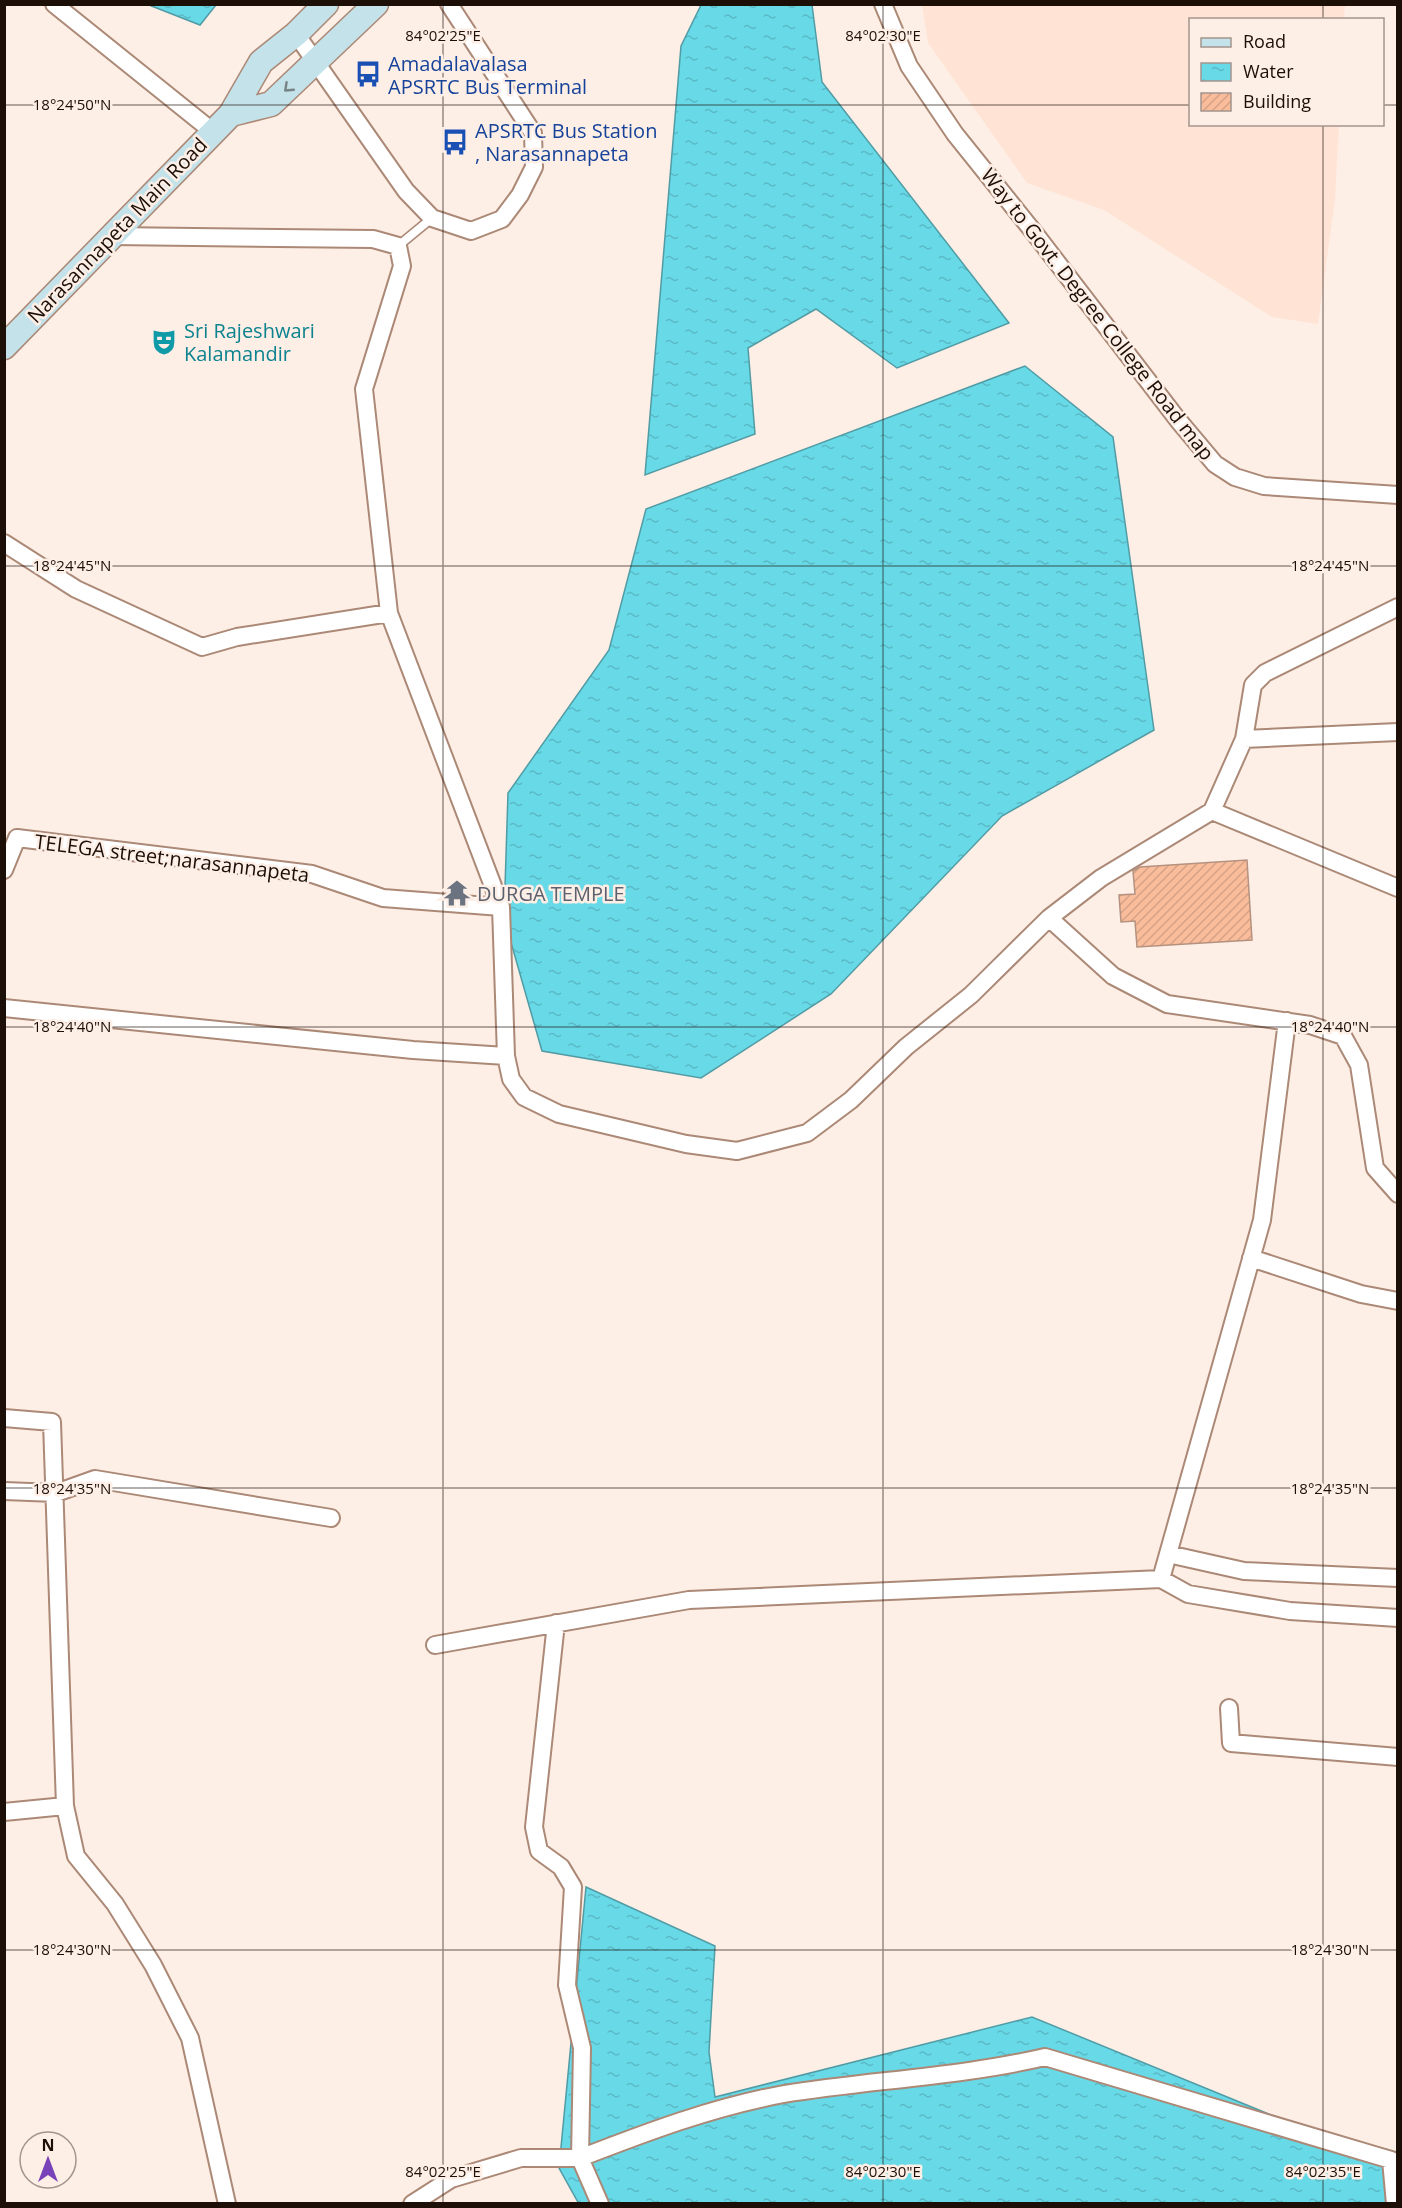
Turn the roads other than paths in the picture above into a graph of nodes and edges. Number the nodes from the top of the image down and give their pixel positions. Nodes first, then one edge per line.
1 (54, 4) edge
2 (326, 4) edge
3 (376, 4) edge
4 (449, 4) edge
5 (884, 4) edge
6 (296, 34) junction
7 (316, 62) junction
8 (231, 114) junction
9 (212, 130) junction
10 (432, 218) junction
11 (112, 236) junction
12 (398, 246) junction
13 (4, 347) edge
14 (1398, 495) edge
15 (4, 543) edge
16 (1398, 607) edge
17 (389, 613) junction
18 (1398, 732) edge
19 (1245, 739) junction
20 (1212, 811) junction
21 (4, 870) edge
22 (1398, 888) edge
23 (501, 907) junction
24 (1049, 918) junction
25 (4, 1008) edge
26 (1287, 1021) junction
27 (506, 1056) junction
28 (1398, 1194) edge
29 (1251, 1258) junction
30 (1398, 1302) edge
31 (4, 1418) edge
32 (4, 1491) edge
33 (56, 1493) junction
34 (331, 1518) dead end
35 (1168, 1554) junction
36 (1398, 1578) edge
37 (1161, 1579) junction
38 (1398, 1618) edge
39 (556, 1623) junction
40 (435, 1645) dead end
41 (1229, 1708) dead end
42 (1398, 1757) edge
43 (65, 1806) junction
44 (4, 1812) edge
45 (580, 2158) junction
46 (227, 2204) edge
47 (412, 2204) edge
48 (600, 2204) edge
49 (1395, 2204) edge

1 - 9 street
2 - 6 main road, Narasannapeta Main Road
3 - 7 main road, Narasannapeta Main Road
4 - 10 street
5 - 14 street, Way to Govt. Degree College Road map
6 - 7 street
6 - 8 main road, Narasannapeta Main Road
7 -> 8 main road, Narasannapeta Main Road
7 - 10 street
8 - 9 main road, Narasannapeta Main Road
9 - 11 main road, Narasannapeta Main Road
10 - 12 lane
11 - 12 street
11 - 13 main road, Narasannapeta Main Road
12 - 17 street
15 - 17 street
16 - 19 street
17 - 23 street
18 - 19 street
19 - 20 street
20 - 22 street
20 - 24 street
21 - 23 street, TELEGA street;narasannapeta
23 - 27 street
24 - 26 street
24 - 27 street
25 - 27 street
26 - 28 street
26 - 29 street
29 - 30 street
29 - 35 street
31 - 33 street
32 - 33 street
33 - 34 street
33 - 43 street
35 - 36 street
35 - 37 street
37 - 38 street
37 - 39 street
39 - 40 street
39 - 45 street
41 - 42 street
43 - 44 street
43 - 46 street
45 - 47 street
45 - 48 street
45 - 49 street

